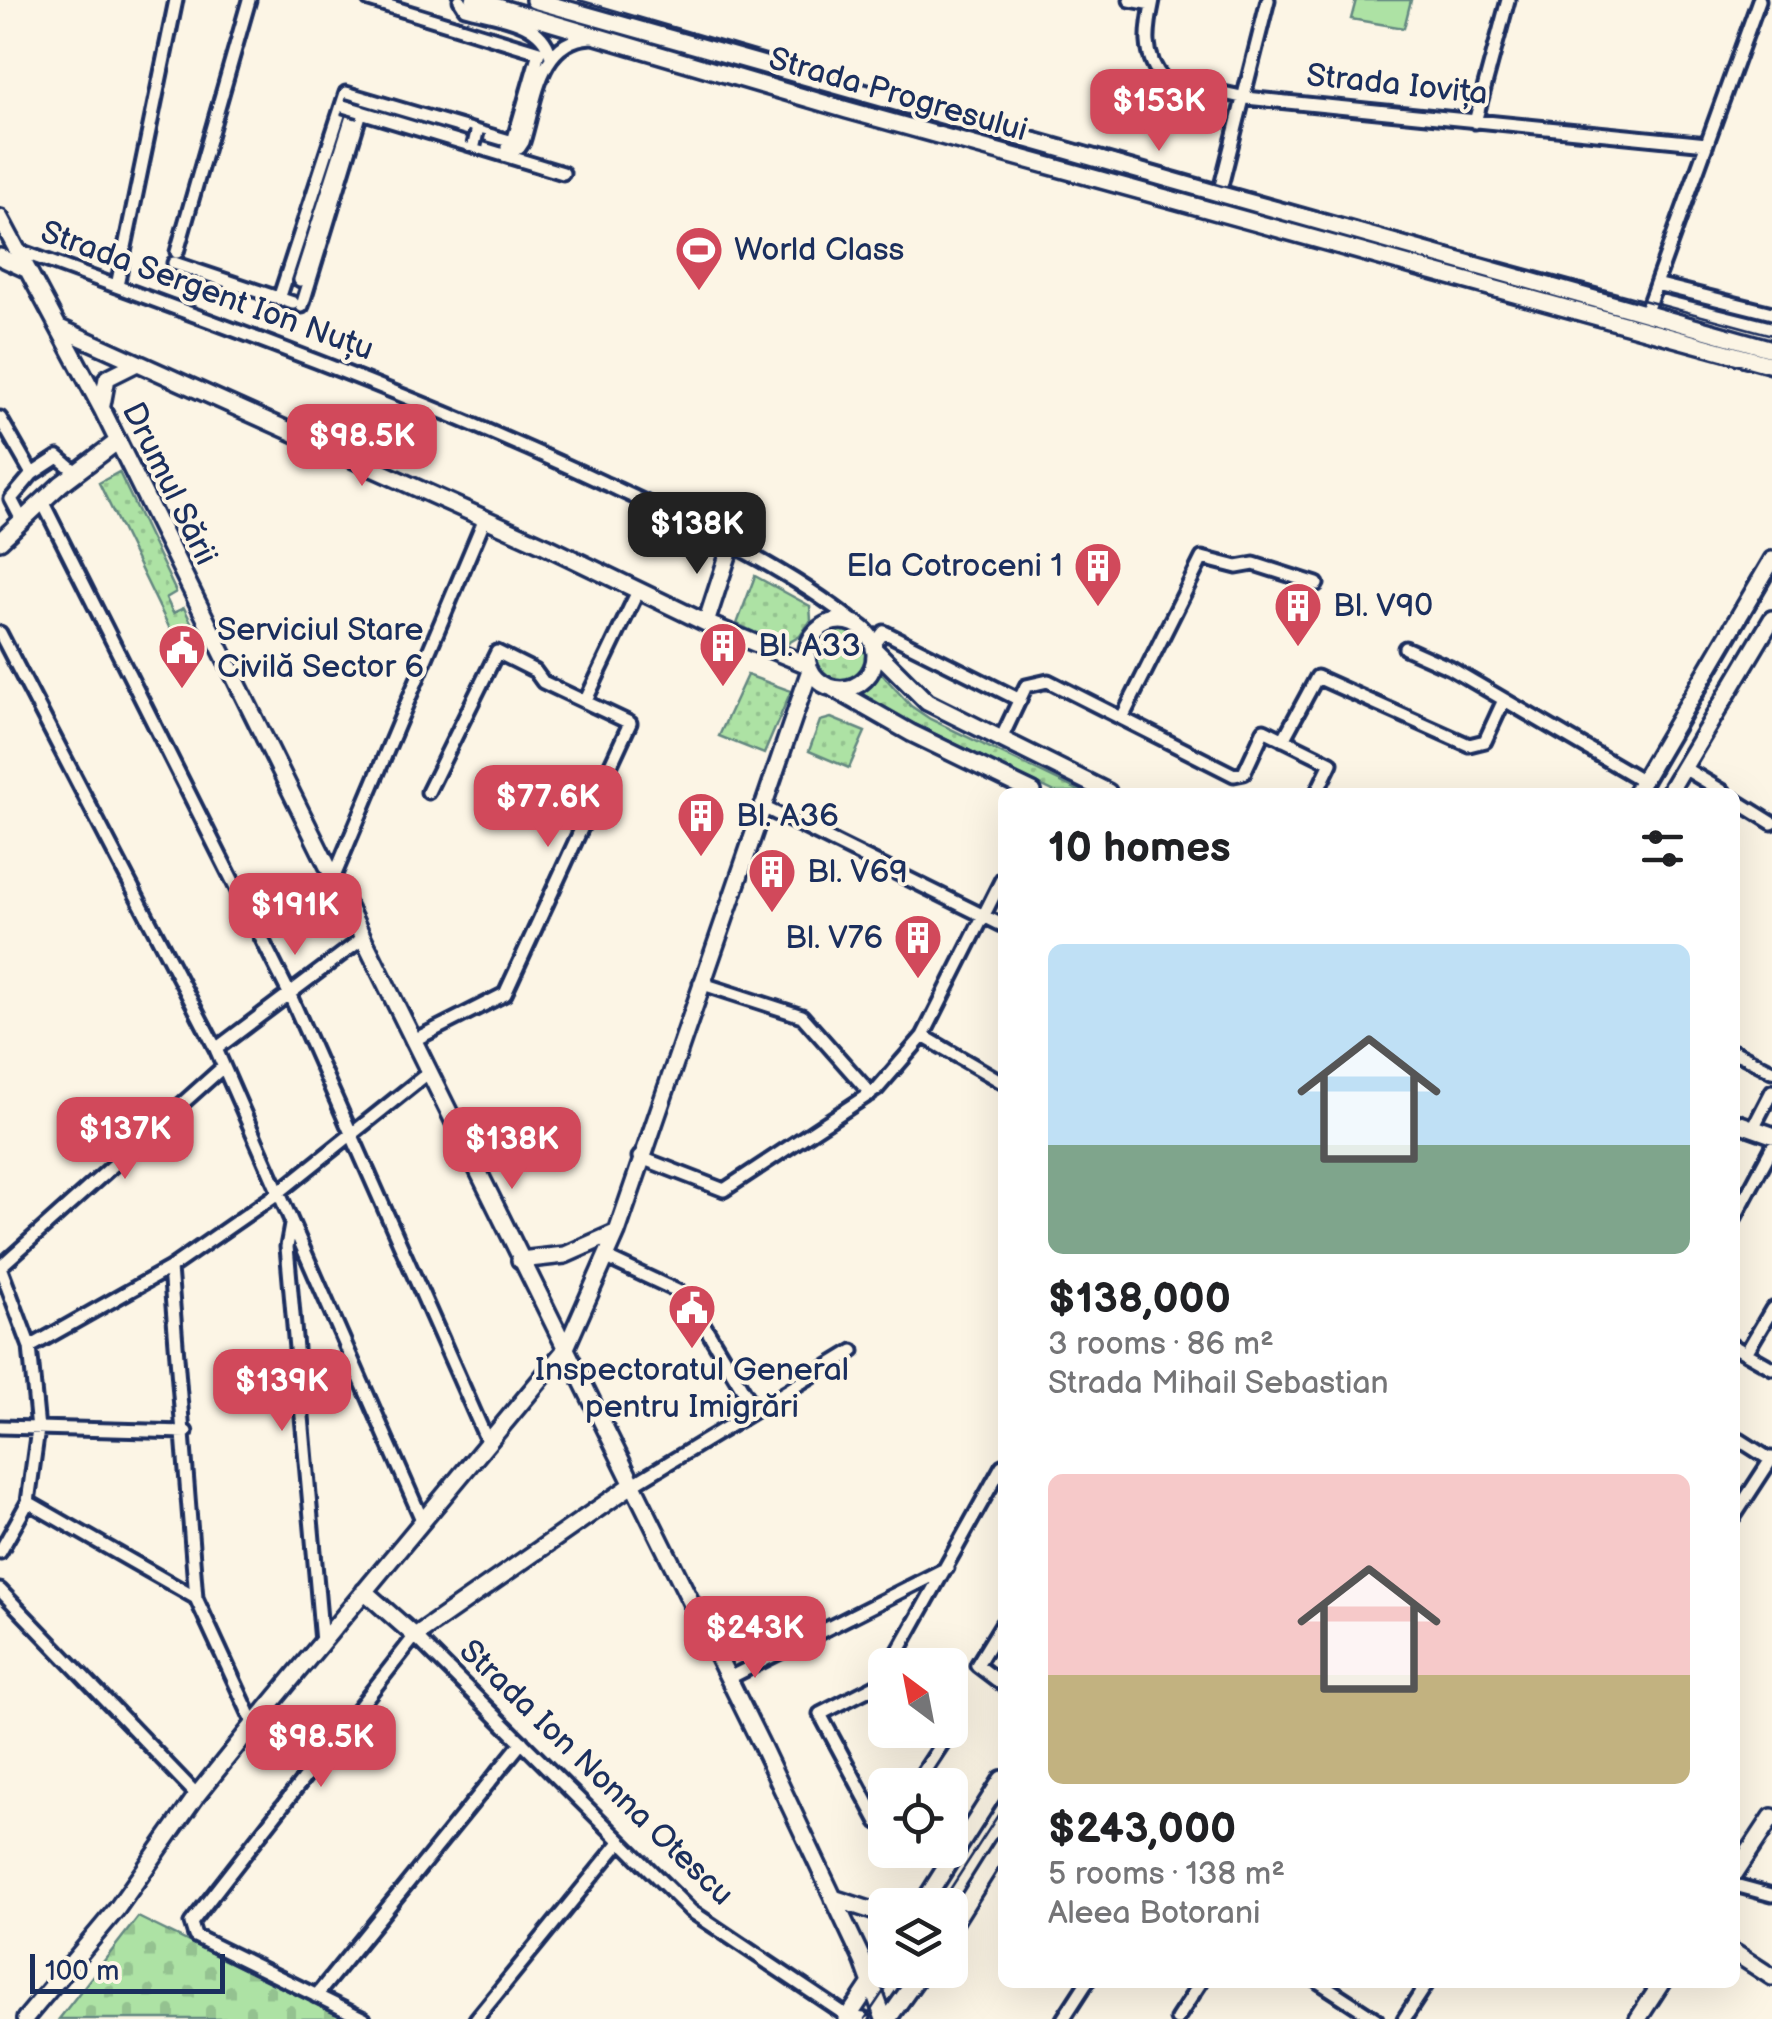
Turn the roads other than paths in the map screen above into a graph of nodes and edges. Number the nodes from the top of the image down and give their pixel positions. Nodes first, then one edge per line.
1 (176, 0) edge
2 (249, 0) edge
3 (369, 0) edge
4 (460, 0) edge
5 (474, 0) edge
6 (534, 0) edge
7 (1130, 0) edge
8 (1268, 0) edge
9 (1508, 0) edge
10 (1758, 0) edge
11 (1152, 2) edge
12 (595, 37) junction
13 (708, 51) junction
14 (550, 54) junction
15 (703, 68) junction
16 (1246, 98) junction
17 (342, 106) junction
18 (360, 112) junction
19 (1475, 122) junction
20 (475, 139) junction
21 (1707, 144) junction
22 (563, 173) dead end
23 (1219, 194) junction
24 (1214, 211) junction
25 (0, 218) edge
26 (17, 250) junction
27 (0, 256) edge
28 (28, 270) junction
29 (300, 280) dead end
30 (1656, 284) junction
31 (117, 286) junction
32 (279, 298) junction
33 (1772, 313) edge
34 (1643, 321) junction
35 (60, 328) junction
36 (1772, 349) edge
37 (135, 364) junction
38 (1772, 365) edge
39 (102, 408) junction
40 (0, 418) edge
41 (118, 441) junction
42 (76, 472) junction
43 (32, 474) junction
44 (42, 501) junction
45 (485, 518) junction
46 (22, 520) junction
47 (0, 542) edge
48 (731, 546) junction
49 (1772, 560) edge
50 (1317, 584) dead end
51 (638, 590) junction
52 (1772, 619) edge
53 (706, 623) junction
54 (859, 626) junction
55 (0, 633) edge
56 (874, 647) junction
57 (1405, 648) dead end
58 (809, 668) junction
59 (829, 687) junction
60 (800, 696) junction
61 (1020, 700) junction
62 (585, 702) junction
63 (1504, 702) junction
64 (1122, 718) junction
65 (1001, 739) junction
66 (1283, 740) junction
67 (1684, 768) junction
68 (1640, 787) edge
69 (1025, 788) edge
70 (1100, 788) edge
71 (1320, 788) edge
72 (1672, 788) edge
73 (1717, 788) edge
74 (428, 792) dead end
75 (1740, 803) edge
76 (761, 806) junction
77 (1772, 823) edge
78 (333, 879) junction
79 (998, 888) edge
80 (985, 916) junction
81 (998, 923) edge
82 (362, 939) junction
83 (700, 983) junction
84 (289, 993) junction
85 (923, 1036) junction
86 (412, 1041) junction
87 (216, 1049) junction
88 (1740, 1055) edge
89 (224, 1066) junction
90 (1772, 1071) edge
91 (428, 1073) junction
92 (998, 1080) edge
93 (874, 1091) junction
94 (1772, 1092) edge
95 (1742, 1119) edge
96 (351, 1134) junction
97 (1772, 1135) edge
98 (1772, 1148) edge
99 (639, 1157) junction
100 (278, 1193) junction
101 (1740, 1209) edge
102 (291, 1225) junction
103 (616, 1232) junction
104 (607, 1258) junction
105 (520, 1260) junction
106 (0, 1267) edge
107 (170, 1268) junction
108 (1772, 1309) edge
109 (30, 1347) junction
110 (565, 1350) junction
111 (853, 1350) dead end
112 (1741, 1350) edge
113 (1772, 1368) edge
114 (755, 1410) junction
115 (0, 1427) edge
116 (38, 1429) junction
117 (186, 1432) junction
118 (1740, 1440) edge
119 (488, 1443) junction
120 (1772, 1459) edge
121 (998, 1473) edge
122 (632, 1485) junction
123 (28, 1502) junction
124 (1740, 1507) edge
125 (422, 1522) junction
126 (0, 1552) edge
127 (947, 1568) junction
128 (0, 1590) edge
129 (364, 1590) junction
130 (196, 1598) junction
131 (998, 1631) edge
132 (415, 1636) junction
133 (322, 1642) junction
134 (901, 1648) edge
135 (728, 1678) junction
136 (998, 1681) edge
137 (868, 1690) edge
138 (254, 1724) junction
139 (522, 1742) junction
140 (998, 1785) edge
141 (198, 1794) junction
142 (868, 1803) edge
143 (1772, 1817) edge
144 (620, 1842) junction
145 (998, 1852) edge
146 (1740, 1865) edge
147 (1740, 1886) edge
148 (933, 1888) edge
149 (1772, 1895) edge
150 (833, 1898) junction
151 (968, 1900) edge
152 (868, 1913) edge
153 (1740, 1956) edge
154 (868, 1976) edge
155 (1772, 1977) edge
156 (868, 1988) edge
157 (873, 1988) edge
158 (910, 1988) edge
159 (1083, 1988) edge
160 (1198, 1988) edge
161 (1328, 1988) edge
162 (1424, 1988) edge
163 (1658, 1988) edge
164 (316, 1996) junction
165 (853, 2018) edge
166 (25, 2019) edge
167 (364, 2019) edge
168 (476, 2019) edge
169 (886, 2019) edge
170 (1063, 2019) edge
171 (1177, 2019) edge
172 (1376, 2019) edge
173 (1404, 2019) edge
174 (1638, 2019) edge

1 - 31 street
2 - 32 street
3 - 20 street
4 - 14 street
5 - 12 main road, Strada Progresului
6 - 13 main road, Strada Progresului
7 - 11 street
8 - 16 street
9 - 19 street
10 - 21 street
11 - 16 street, Strada Iovița
12 - 14 street
12 - 15 main road, Strada Progresului
13 - 15 main road
13 - 23 main road, Strada Progresului
14 - 29 street
15 - 24 main road, Strada Progresului
16 - 19 street, Strada Iovița
16 - 23 street
17 - 18 street, bridge
17 - 20 street
17 - 32 street
18 - 20 street
18 - 32 street
19 - 21 street, Strada Iovița
20 - 22 street
21 - 30 street
23 - 24 main road
23 - 34 main road, Strada Progresului
24 - 34 main road, Strada Progresului
25 - 26 main road, Drumul Sării
26 - 28 main road, Drumul Sării
26 - 31 street, Strada Sergent Ion Nuțu
27 - 28 main road
28 - 35 main road, Drumul Sării
30 - 33 street
30 - 34 street
31 - 48 street, Strada Sergent Ion Nuțu
34 - 36 main road, Strada Progresului
34 - 38 main road, Strada Progresului
35 - 37 main road
35 - 39 main road, Drumul Sării
37 - 39 main road
37 - 45 main road
39 - 41 main road, Drumul Sării
40 - 43 street
41 - 42 main road
41 - 78 main road, Drumul Sării
42 - 43 street
42 - 44 main road
43 - 46 street
44 - 46 main road
44 - 84 street
45 - 51 main road
45 - 78 street
46 - 47 main road
48 - 53 main road
48 - 54 street, Strada Sergent Ion Nuțu
49 - 68 main road
50 - 64 street
51 - 53 main road
51 - 62 street
52 - 67 main road
53 - 58 main road
54 - 56 main road
54 - 58 main road
55 - 87 street
56 - 59 main road
56 - 61 street
56 - 65 main road
57 - 63 street
58 - 59 main road
58 - 60 main road
59 - 60 main road
59 - 69 main road
60 - 76 main road
61 - 64 street
61 - 65 street
62 - 74 street
62 - 86 street
63 - 66 street
63 - 68 street
64 - 66 street
65 - 70 main road
66 - 71 street
67 - 72 main road
67 - 73 street
75 - 77 street
76 - 80 street
76 - 83 main road
78 - 82 main road, Drumul Sării
79 - 80 street
80 - 81 street
80 - 85 street
82 - 84 street
82 - 86 main road, Drumul Sării
83 - 93 street
83 - 99 main road
84 - 87 street
84 - 96 street
85 - 92 street
85 - 93 street
86 - 91 main road, Drumul Sării
87 - 89 street
88 - 90 street
89 - 100 street
89 - 106 street
91 - 96 street
91 - 105 main road, Drumul Sării
93 - 99 street
94 - 95 street
95 - 97 main road
96 - 100 street
96 - 119 street
98 - 101 street
99 - 103 main road
100 - 102 street
100 - 107 street
102 - 125 street
102 - 133 street
103 - 104 main road
103 - 105 main road
104 - 110 main road
104 - 114 street
105 - 110 main road, Drumul Sării
106 - 109 street
107 - 109 street
107 - 117 street
108 - 112 street
109 - 116 street
110 - 119 main road
110 - 122 main road, Drumul Sării
111 - 114 street
112 - 113 street
114 - 122 street
115 - 116 street
116 - 117 street
116 - 123 street
117 - 130 street
118 - 120 street
119 - 125 main road
120 - 124 street
121 - 127 street
122 - 132 main road
122 - 135 main road, Drumul Sării
123 - 126 street
123 - 130 street
125 - 129 main road
127 - 134 street
127 - 135 street
128 - 141 street
129 - 132 main road, Strada Ion Nonna Otescu
129 - 133 main road
130 - 138 street
131 - 136 street
132 - 139 street, Strada Ion Nonna Otescu
132 - 164 street
133 - 138 main road
135 - 150 main road, Drumul Sării
137 - 142 street
138 - 141 main road
139 - 144 street, Strada Ion Nonna Otescu
139 - 164 street
140 - 148 main road
141 - 166 main road
143 - 146 main road
144 - 165 street, Strada Ion Nonna Otescu
144 - 168 street
145 - 151 main road
147 - 149 street
150 - 152 main road
150 - 154 main road, Drumul Sării
153 - 155 main road
156 - 165 main road
157 - 169 main road, Drumul Sării
158 - 169 main road
159 - 170 street
160 - 171 street
161 - 172 street
162 - 173 street
163 - 174 main road
164 - 167 street

